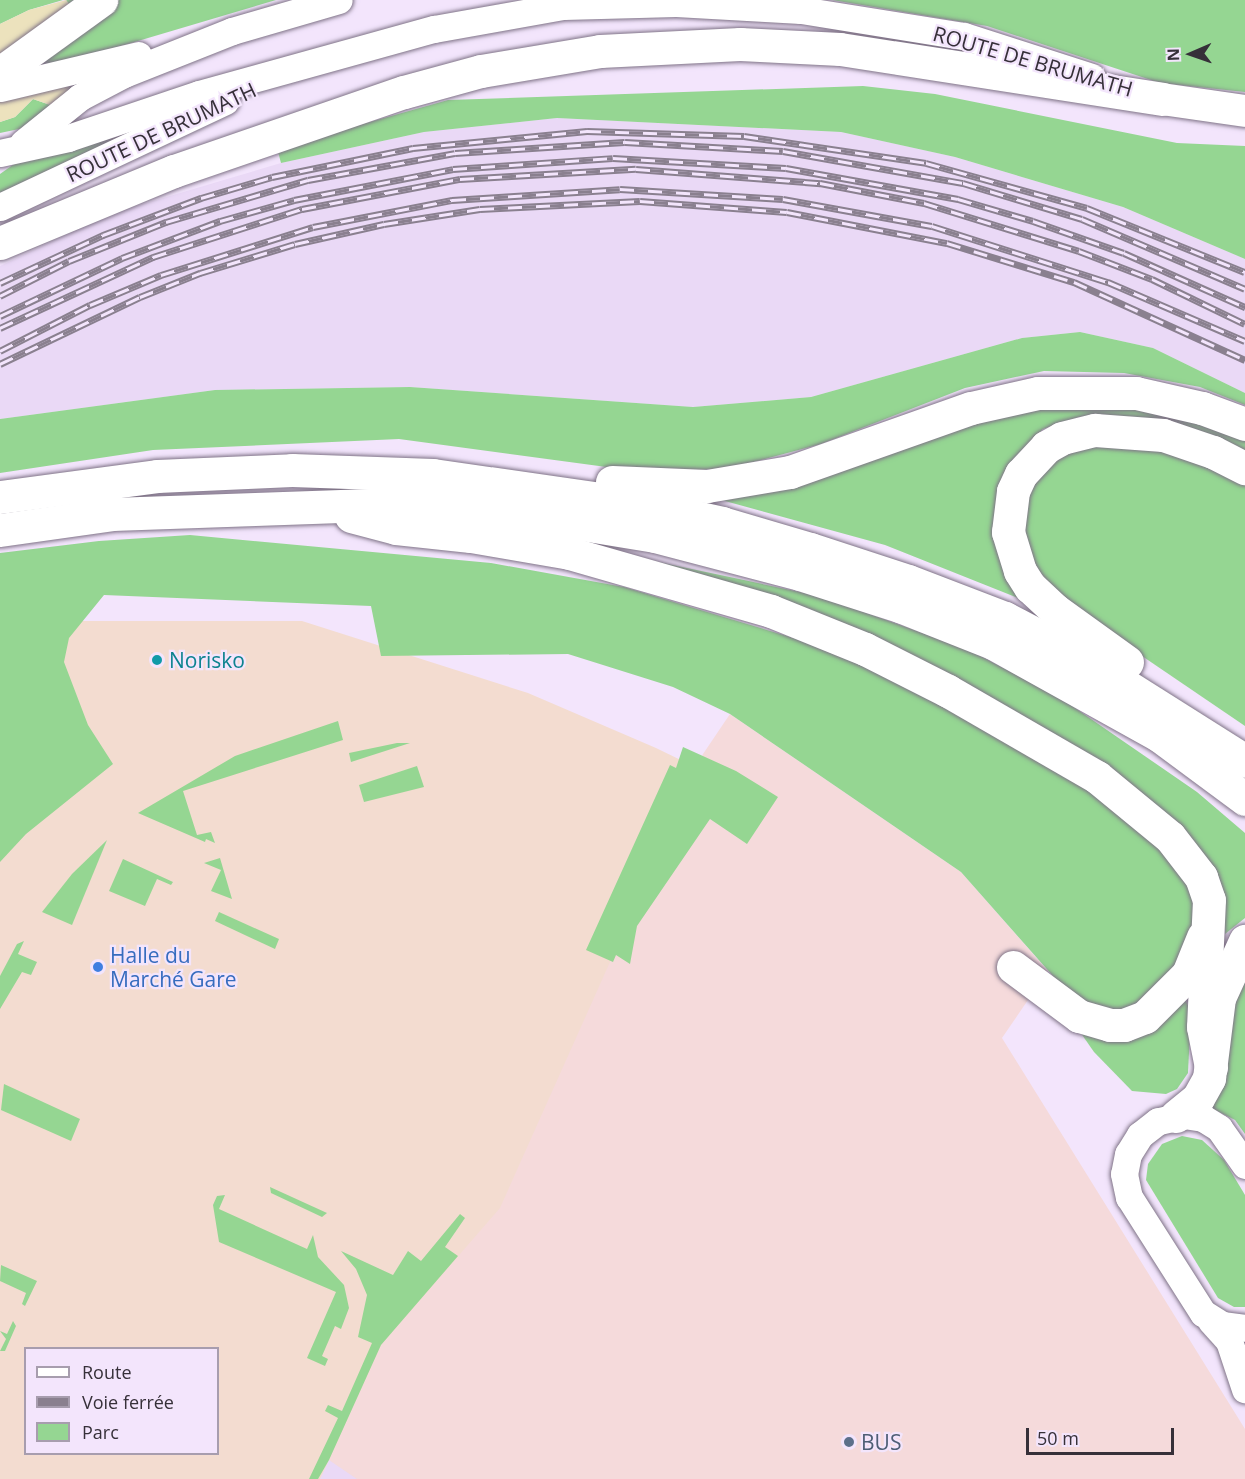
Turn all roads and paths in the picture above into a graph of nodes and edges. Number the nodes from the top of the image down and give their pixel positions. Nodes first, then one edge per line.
1 (339, 0) edge
2 (89, 8) edge
3 (232, 31) junction
4 (323, 59) junction
5 (0, 74) edge
6 (0, 88) edge
7 (1162, 99) junction
8 (1245, 111) edge
9 (5, 154) edge
10 (0, 207) edge
11 (0, 243) edge
12 (1245, 424) edge
13 (1245, 468) edge
14 (433, 475) junction
15 (0, 496) edge
16 (314, 506) junction
17 (0, 530) edge
18 (1179, 716) junction
19 (1245, 761) edge
20 (1245, 799) edge
21 (1209, 900) junction
22 (1245, 941) edge
23 (1013, 967) dead end
24 (1211, 1067) junction
25 (1176, 1116) junction
26 (1245, 1165) edge
27 (1211, 1321) junction
28 (1245, 1328) edge
29 (1245, 1389) edge

1 - 3 main road, ROUTE DE BRUMATH
2 - 5 highway
3 - 6 main road
3 - 9 main road, ROUTE DE BRUMATH
4 - 7 main road, ROUTE DE BRUMATH
4 - 9 main road, ROUTE DE BRUMATH
4 - 10 main road, ROUTE DE BRUMATH
7 - 8 main road, ROUTE DE BRUMATH
7 - 11 highway
12 - 14 highway
13 - 18 highway
14 - 15 highway
14 - 18 highway
16 - 17 highway
16 - 20 highway
16 - 21 highway
18 - 19 highway
21 - 23 highway
21 - 24 highway
22 - 24 highway
24 - 25 highway
25 - 26 main road
25 - 27 main road
27 - 28 main road
27 - 29 main road

